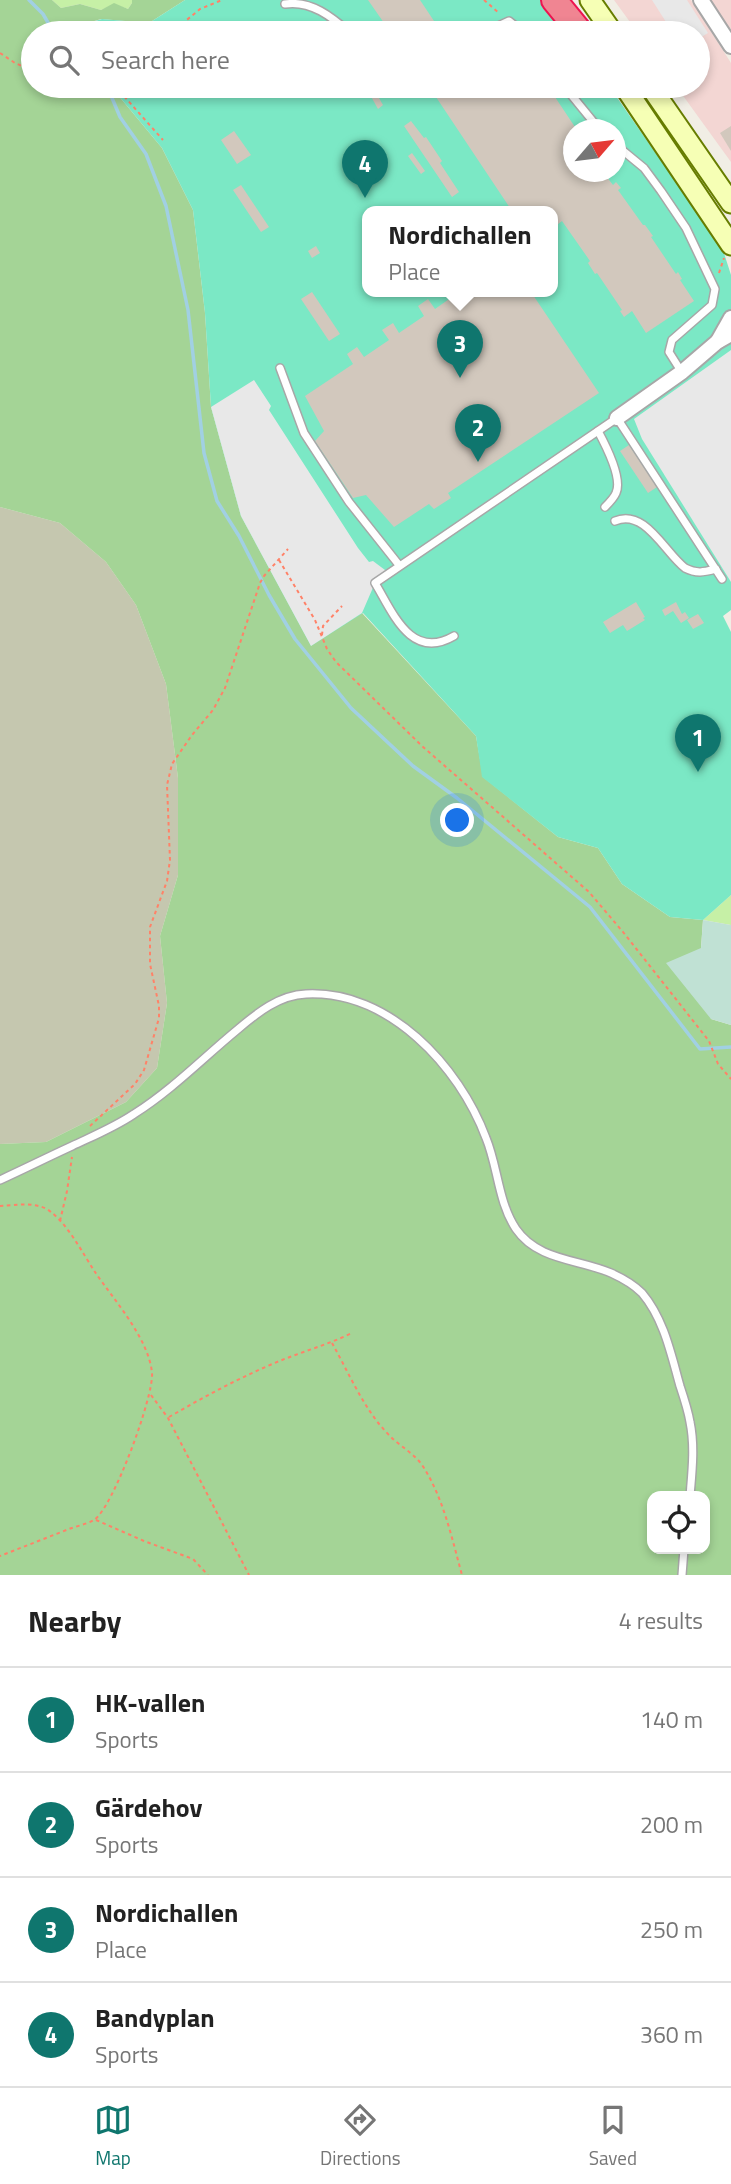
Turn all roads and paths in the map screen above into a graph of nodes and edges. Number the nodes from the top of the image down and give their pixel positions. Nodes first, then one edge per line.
1 (222, 0) edge
2 (484, 0) edge
3 (554, 0) edge
4 (567, 0) edge
5 (590, 0) edge
6 (701, 0) edge
7 (285, 4) dead end
8 (186, 21) edge
9 (337, 21) edge
10 (509, 21) edge
11 (571, 21) edge
12 (581, 21) edge
13 (605, 21) edge
14 (731, 46) edge
15 (0, 53) edge
16 (21, 66) edge
17 (126, 98) edge
18 (574, 98) edge
19 (632, 98) edge
20 (658, 98) edge
21 (591, 119) edge
22 (163, 140) dead end
23 (626, 154) edge
24 (731, 202) edge
25 (729, 249) edge
26 (715, 289) junction
27 (731, 318) edge
28 (731, 334) edge
29 (718, 342) junction
30 (280, 368) dead end
31 (682, 372) junction
32 (617, 418) junction
33 (598, 431) junction
34 (605, 507) dead end
35 (615, 521) dead end
36 (288, 549) dead end
37 (279, 559) junction
38 (399, 565) junction
39 (716, 569) junction
40 (722, 579) dead end
41 (342, 606) dead end
42 (454, 636) dead end
43 (323, 641) junction
44 (731, 1079) edge
45 (74, 1145) junction
46 (0, 1180) edge
47 (0, 1206) edge
48 (60, 1222) junction
49 (352, 1333) dead end
50 (332, 1343) junction
51 (150, 1393) junction
52 (168, 1418) junction
53 (690, 1491) edge
54 (95, 1520) junction
55 (684, 1554) edge
56 (0, 1556) edge
57 (208, 1575) edge
58 (249, 1575) edge
59 (462, 1575) edge
60 (682, 1575) edge

1 - 8 path
2 - 10 path
3 - 11 highway
4 - 12 main road
5 - 13 main road
6 - 14 street
7 - 9 lane
15 - 16 path
17 - 22 path
18 - 21 lane
19 - 25 main road
20 - 24 main road
23 - 26 lane
25 - 26 path
26 - 31 lane
27 - 29 street
28 - 29 street
29 - 31 street
30 - 38 lane
31 - 32 street
32 - 33 lane
32 - 39 lane
33 - 34 lane
33 - 38 lane
35 - 39 lane
36 - 37 path
37 - 43 path
37 - 45 path
38 - 42 lane
39 - 40 lane
41 - 43 path
43 - 44 path
45 - 46 lane
45 - 48 path
45 - 53 lane
47 - 48 path
48 - 51 path
49 - 50 path
50 - 52 path
50 - 59 path
51 - 52 path
51 - 54 path
52 - 58 path
54 - 56 path
54 - 57 path
55 - 60 lane

